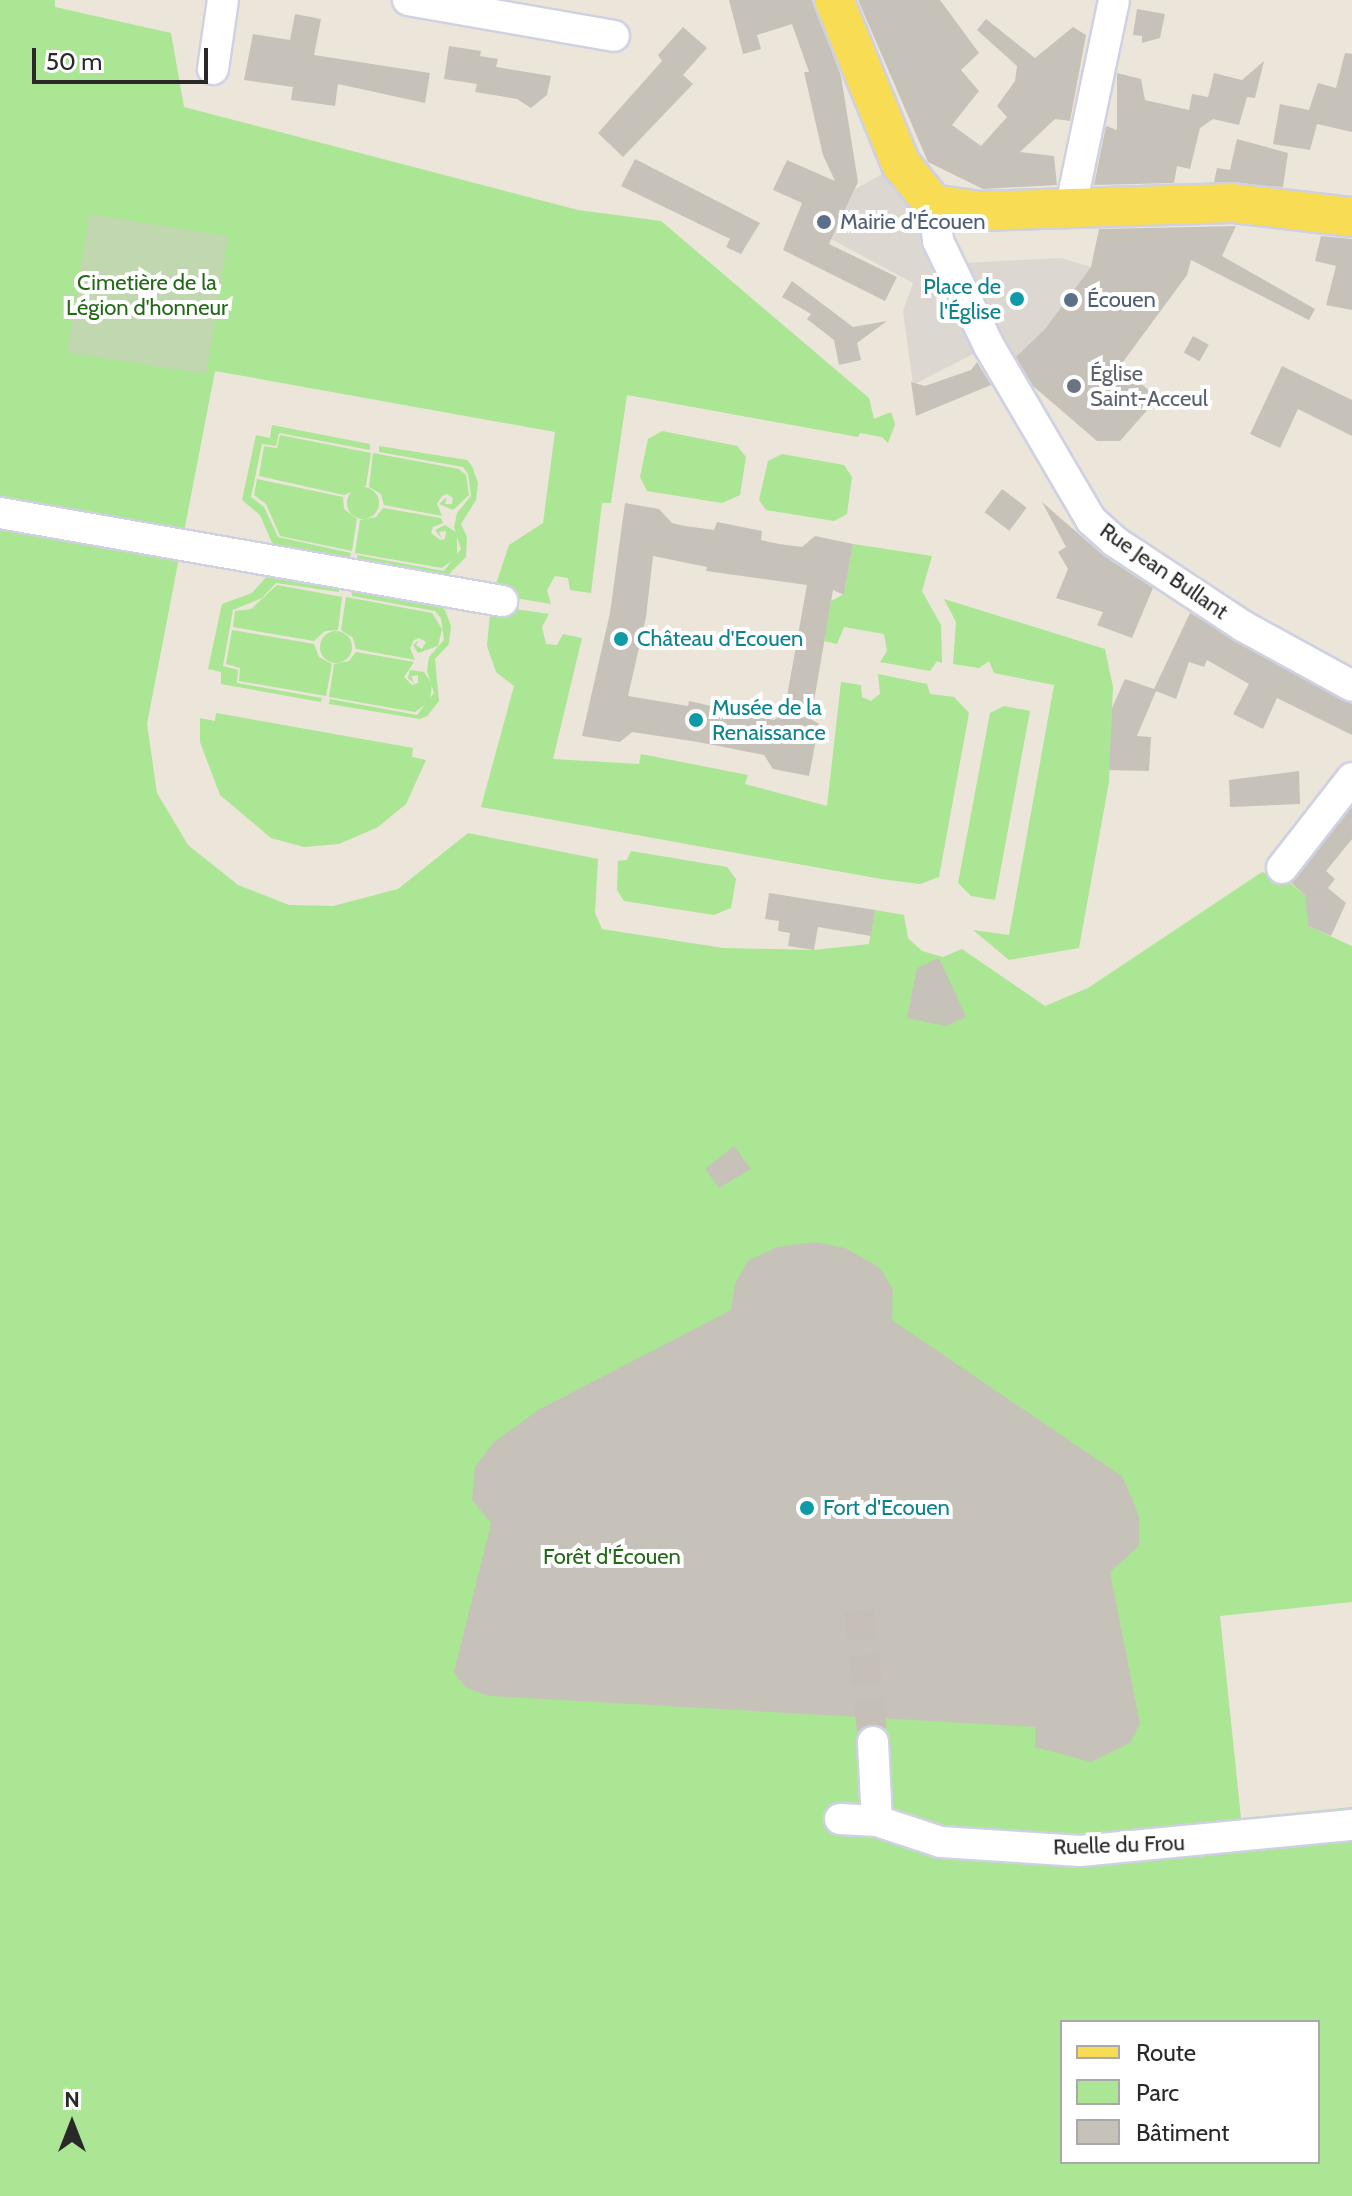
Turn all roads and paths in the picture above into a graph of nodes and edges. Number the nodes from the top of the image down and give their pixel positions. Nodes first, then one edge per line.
1 (223, 0) edge
2 (408, 0) edge
3 (834, 0) edge
4 (1114, 0) edge
5 (490, 7) edge
6 (614, 36) dead end
7 (213, 69) dead end
8 (933, 204) junction
9 (1071, 206) junction
10 (1352, 217) edge
11 (0, 513) edge
12 (502, 601) dead end
13 (1352, 686) edge
14 (1352, 778) edge
15 (1282, 868) dead end
16 (873, 1742) tunnel mouth
17 (840, 1819) dead end
18 (877, 1821) junction
19 (1352, 1825) edge

1 - 7 street
2 - 5 street
3 - 8 main road
4 - 9 street
5 - 6 street
8 - 9 main road
8 - 13 street, Rue Jean Bullant
9 - 10 main road
11 - 12 street
14 - 15 street
16 - 18 street
17 - 18 street, Ruelle du Frou
18 - 19 street, Ruelle du Frou

